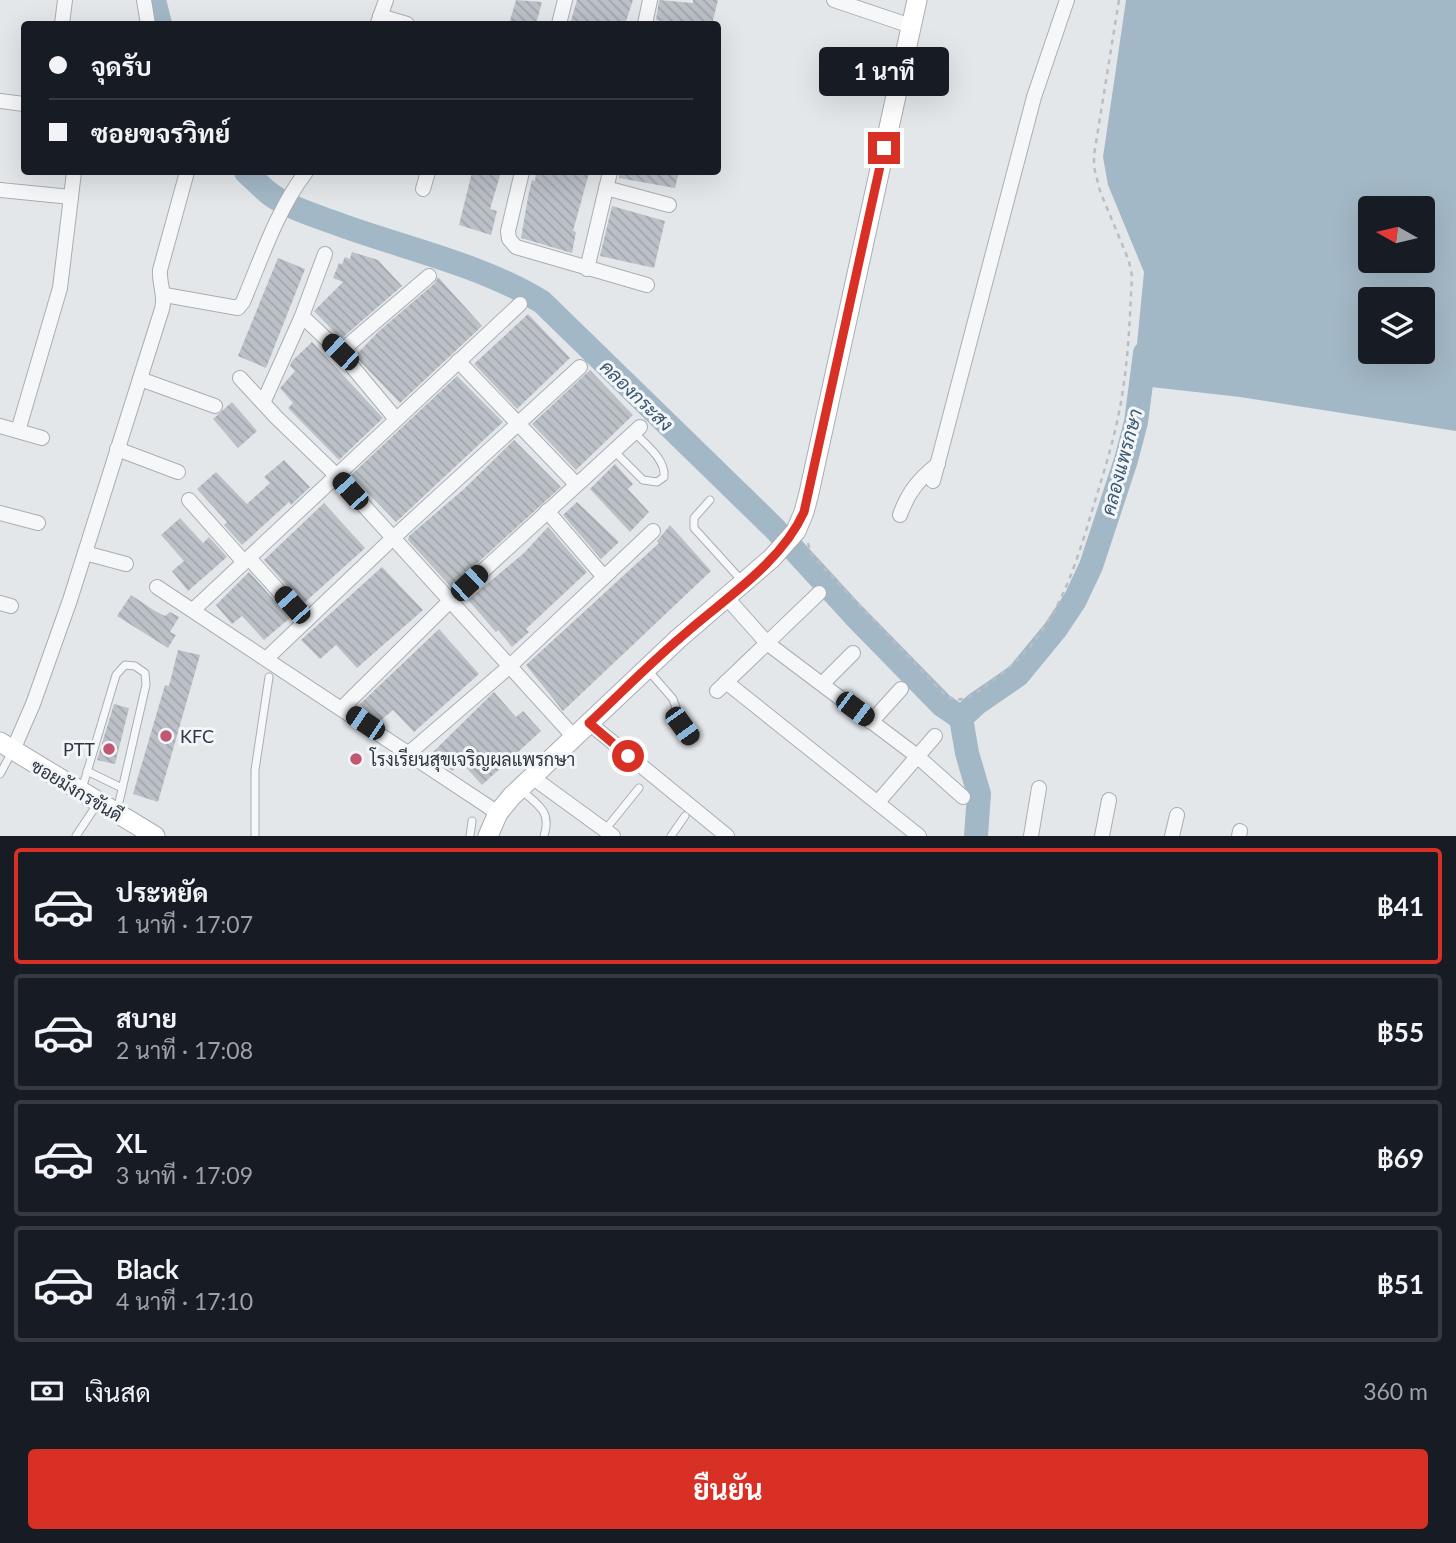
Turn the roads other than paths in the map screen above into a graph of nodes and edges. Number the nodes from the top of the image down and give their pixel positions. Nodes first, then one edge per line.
1 (65, 0) edge
2 (144, 0) edge
3 (386, 0) edge
4 (565, 0) edge
5 (650, 0) edge
6 (834, 0) edge
7 (917, 0) edge
8 (1067, 0) edge
9 (379, 20) edge
10 (62, 21) edge
11 (148, 21) edge
12 (560, 21) edge
13 (646, 21) edge
14 (911, 26) junction
15 (0, 101) edge
16 (21, 104) edge
17 (74, 175) edge
18 (186, 175) edge
19 (304, 175) edge
20 (427, 175) edge
21 (521, 175) edge
22 (609, 175) edge
23 (606, 188) junction
24 (423, 189) dead end
25 (0, 190) edge
26 (72, 197) junction
27 (669, 205) dead end
28 (325, 254) dead end
29 (587, 269) junction
30 (429, 276) dead end
31 (647, 285) dead end
32 (165, 295) junction
33 (520, 304) dead end
34 (302, 316) junction
35 (340, 352) junction
36 (458, 361) junction
37 (580, 367) dead end
38 (240, 377) dead end
39 (140, 379) junction
40 (263, 403) junction
41 (215, 406) dead end
42 (396, 419) junction
43 (518, 424) junction
44 (0, 426) edge
45 (637, 430) joint
46 (18, 431) junction
47 (42, 438) dead end
48 (117, 449) junction
49 (614, 450) junction
50 (938, 464) junction
51 (178, 472) dead end
52 (336, 475) junction
53 (933, 481) dead end
54 (576, 484) junction
55 (189, 500) dead end
56 (710, 500) dead end
57 (547, 511) junction
58 (0, 513) edge
59 (900, 515) dead end
60 (38, 523) dead end
61 (653, 531) dead end
62 (393, 538) junction
63 (85, 553) junction
64 (246, 560) junction
65 (126, 564) dead end
66 (604, 577) junction
67 (744, 583) junction
68 (157, 587) dead end
69 (819, 593) dead end
70 (727, 598) junction
71 (450, 601) junction
72 (193, 610) junction
73 (306, 621) junction
74 (767, 643) junction
75 (853, 653) dead end
76 (267, 658) junction
77 (510, 666) junction
78 (646, 669) junction
79 (269, 677) dead end
80 (822, 684) junction
81 (901, 689) dead end
82 (342, 708) junction
83 (871, 722) junction
84 (582, 730) junction
85 (936, 736) dead end
86 (691, 739) dead end
87 (6, 746) edge
88 (409, 753) junction
89 (916, 756) junction
90 (87, 771) junction
91 (0, 774) edge
92 (526, 783) junction
93 (122, 788) junction
94 (639, 788) dead end
95 (1039, 788) dead end
96 (81, 793) junction
97 (963, 797) dead end
98 (1109, 800) dead end
99 (878, 802) junction
100 (98, 803) junction
101 (498, 813) junction
102 (116, 814) junction
103 (1177, 815) dead end
104 (685, 816) dead end
105 (472, 821) dead end
106 (609, 833) edge
107 (76, 836) edge
108 (155, 836) edge
109 (255, 836) edge
110 (470, 836) edge
111 (488, 836) edge
112 (544, 836) edge
113 (671, 836) edge
114 (727, 836) edge
115 (919, 836) edge
116 (1031, 836) edge
117 (1102, 836) edge
118 (1172, 836) edge

1 - 10 street
2 - 11 street
3 - 9 street
4 - 12 street
5 - 13 street
6 - 14 street
7 - 14 street
8 - 50 street
14 - 67 street
15 - 16 street
17 - 26 street
18 - 32 street
19 - 32 street
20 - 24 street
21 - 29 street
22 - 23 street
23 - 27 street
23 - 29 street
25 - 26 street
26 - 46 street
28 - 34 street
29 - 31 street
30 - 35 street
32 - 39 street
33 - 36 street
34 - 35 street
34 - 40 street
35 - 42 street
36 - 42 street
36 - 43 street
37 - 43 street
38 - 40 street
39 - 41 street
39 - 48 street
40 - 52 street
42 - 52 street
43 - 54 street
43 - 62 street
44 - 46 street
45 - 49 street
45 - 49 lane
46 - 47 street
48 - 51 street
48 - 63 street
49 - 54 street
50 - 53 street
50 - 59 street
52 - 62 street
52 - 64 street
54 - 57 street
55 - 64 street
56 - 67 lane
57 - 66 street
57 - 71 street
58 - 60 street
61 - 66 street
62 - 71 street
62 - 73 street
63 - 65 street
63 - 87 street
64 - 72 street
64 - 73 street
66 - 77 street
67 - 70 street
68 - 72 street
69 - 74 street
70 - 74 street
70 - 78 street
71 - 77 street
71 - 82 street
72 - 76 street
73 - 76 street
74 - 80 street
74 - 99 street
75 - 80 street
76 - 82 street
77 - 84 street
77 - 88 street
78 - 84 street
78 - 86 lane
79 - 109 lane
80 - 83 street
81 - 83 street
82 - 88 street
83 - 89 street
84 - 92 street
84 - 114 street
85 - 89 street
87 - 91 lane
87 - 96 street, ซอยมังกรขันดี
88 - 101 street
89 - 97 street
89 - 99 street
90 - 93 lane
90 - 93 lane
90 - 96 lane
92 - 101 street
92 - 106 street
92 - 112 lane
93 - 102 lane
94 - 106 lane
95 - 116 street
96 - 100 street, ซอยมังกรขันดี
98 - 117 street
99 - 115 street
100 - 102 street, ซอยมังกรขันดี
100 - 107 lane
101 - 111 street
102 - 108 street, ซอยมังกรขันดี
103 - 118 street
104 - 113 lane
105 - 110 lane

